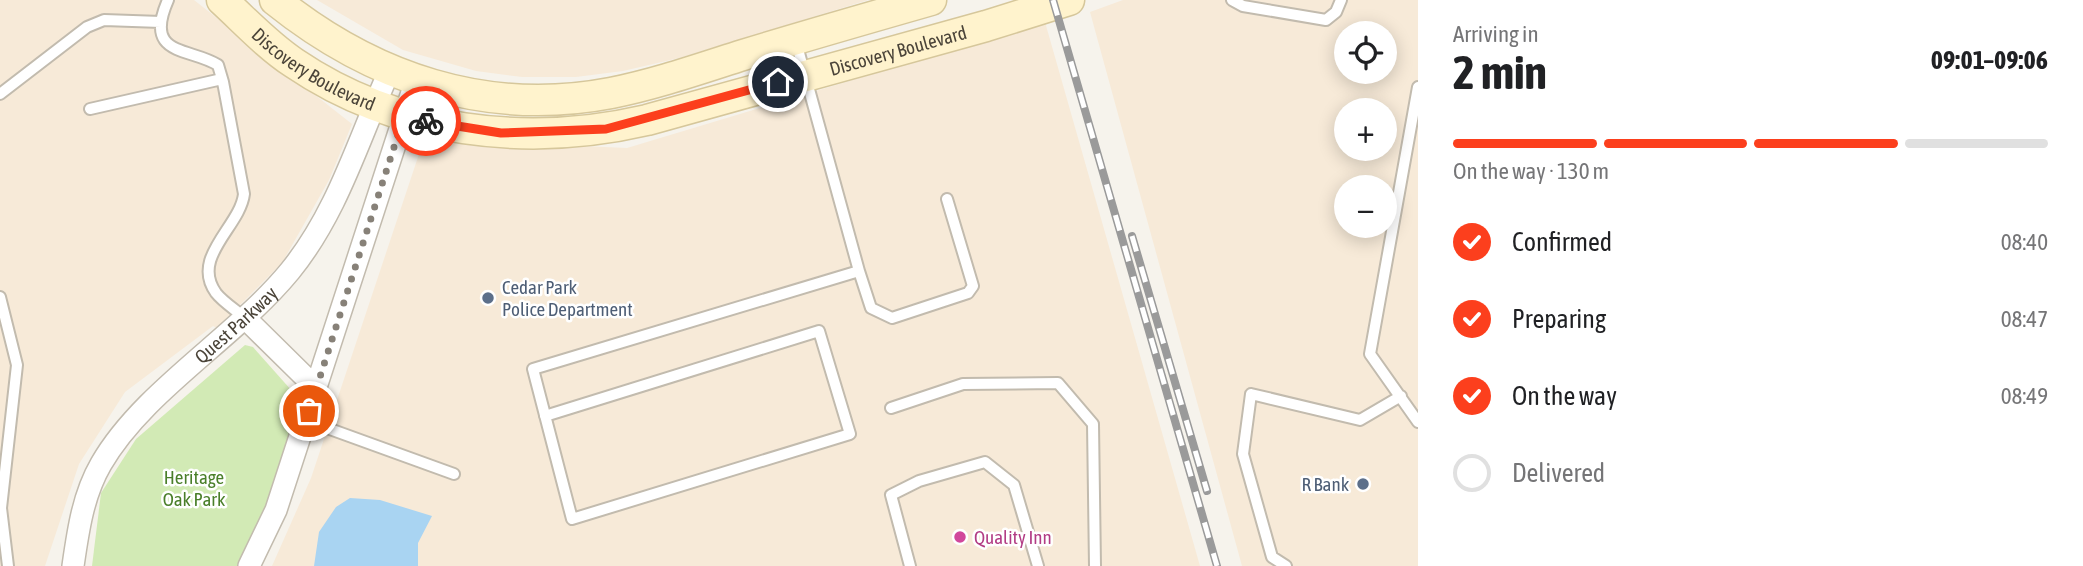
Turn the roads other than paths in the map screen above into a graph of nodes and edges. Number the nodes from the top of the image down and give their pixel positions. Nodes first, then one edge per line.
1 (168, 0) edge
2 (222, 0) edge
3 (275, 0) edge
4 (931, 0) edge
5 (1069, 0) edge
6 (1232, 0) edge
7 (1341, 0) edge
8 (161, 22) junction
9 (795, 39) junction
10 (804, 75) junction
11 (402, 76) junction
12 (222, 79) junction
13 (1418, 87) edge
14 (0, 94) edge
15 (373, 106) junction
16 (90, 109) dead end
17 (404, 116) junction
18 (947, 199) dead end
19 (859, 271) junction
20 (0, 297) edge
21 (245, 318) junction
22 (313, 396) junction
23 (1401, 397) junction
24 (891, 408) dead end
25 (545, 416) junction
26 (1418, 422) edge
27 (454, 474) dead end
28 (8, 566) edge
29 (74, 566) edge
30 (249, 566) edge
31 (910, 566) edge
32 (1038, 566) edge
33 (1096, 566) edge
34 (1286, 566) edge

1 - 8 lane
2 - 15 street, Discovery Boulevard
3 - 11 street, Discovery Boulevard
4 - 9 street, Discovery Boulevard
5 - 10 street, Discovery Boulevard
6 - 7 lane
8 - 12 lane
8 - 14 lane
9 - 10 lane
9 - 11 street, Discovery Boulevard
10 - 17 street, Discovery Boulevard
10 - 19 lane
11 - 15 street, Quest Parkway
11 - 17 street
12 - 16 lane
12 - 21 lane
13 - 23 lane
15 - 17 street, Discovery Boulevard
15 - 21 street, Quest Parkway
17 - 22 street
18 - 19 lane
19 - 25 lane
20 - 28 lane
21 - 22 street
21 - 29 street, Quest Parkway
22 - 27 lane
22 - 30 street
23 - 26 lane
23 - 34 lane
24 - 33 lane
25 - 25 lane
31 - 32 lane

